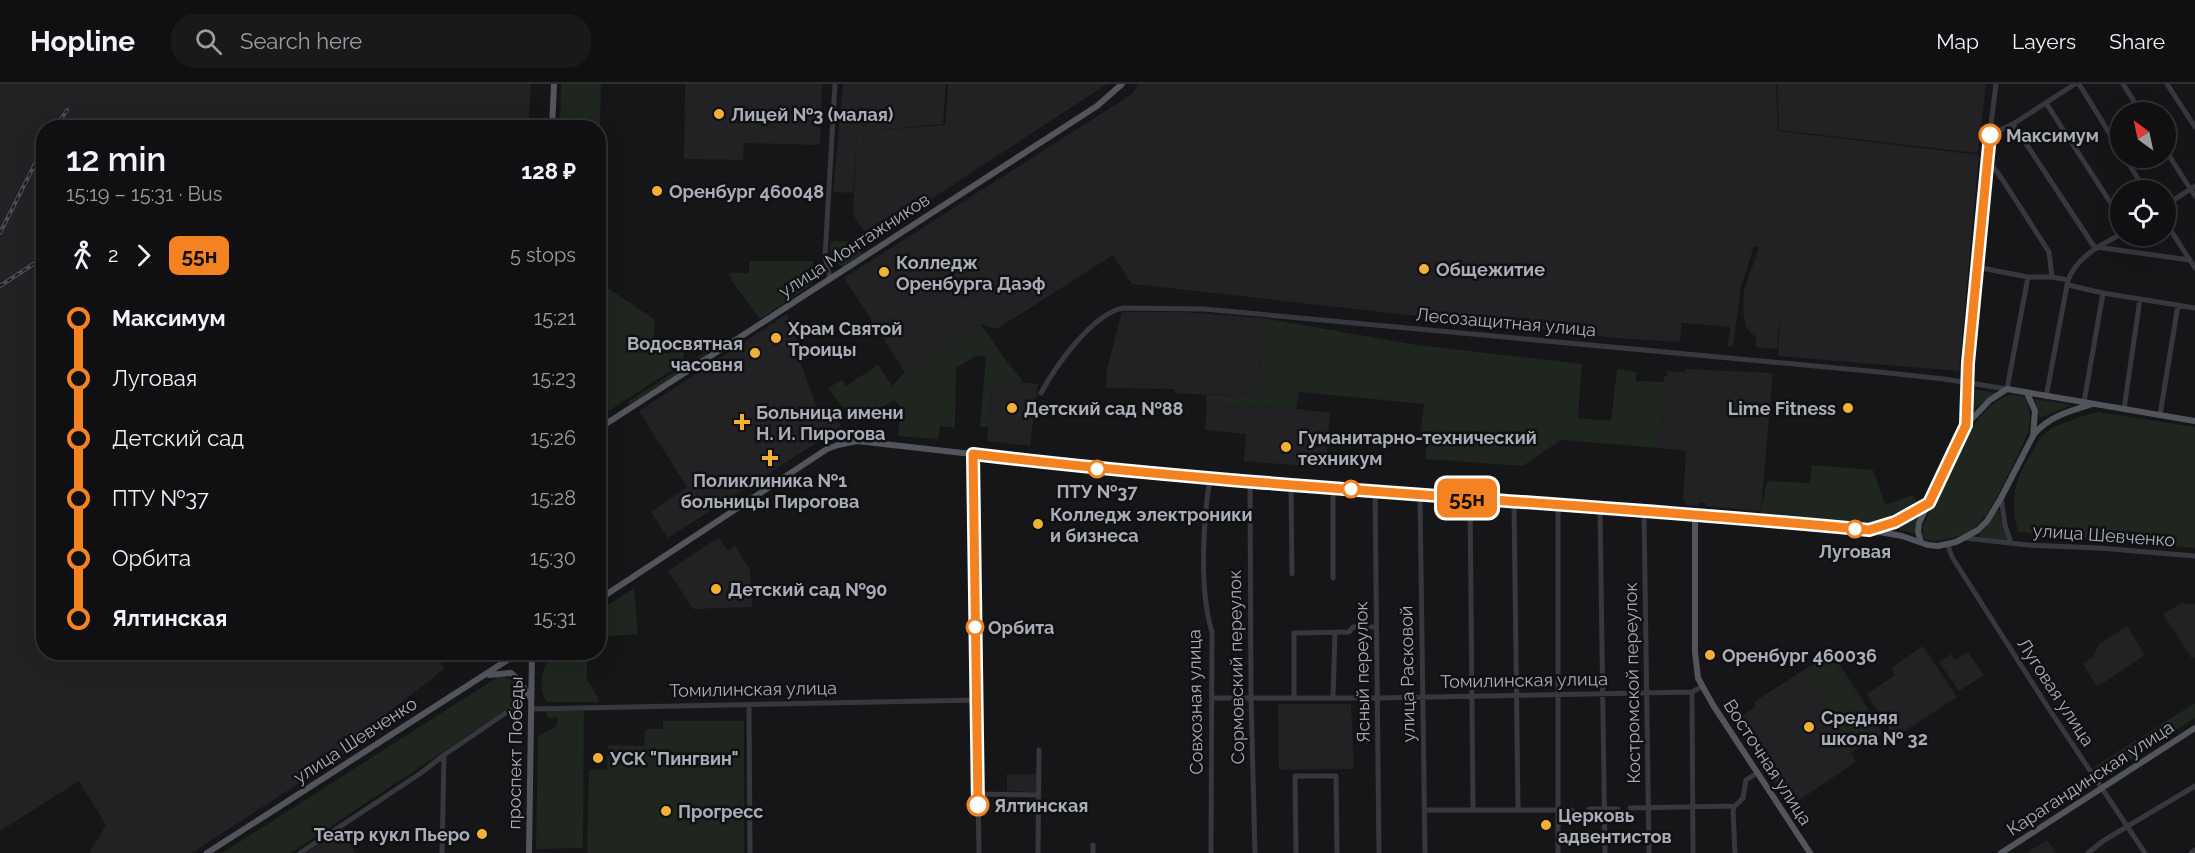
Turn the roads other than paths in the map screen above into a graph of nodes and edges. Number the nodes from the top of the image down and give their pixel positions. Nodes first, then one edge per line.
1 (554, 84) edge
2 (835, 84) edge
3 (1122, 84) edge
4 (1996, 84) edge
5 (2077, 84) edge
6 (2123, 84) edge
7 (2167, 84) edge
8 (2135, 102) edge
9 (2046, 103) junction
10 (552, 120) edge
11 (2013, 124) junction
12 (2195, 127) edge
13 (1990, 135) junction
14 (2110, 135) edge
15 (1987, 158) junction
16 (2176, 165) edge
17 (2193, 188) edge
18 (2195, 196) edge
19 (2176, 199) edge
20 (2110, 202) edge
21 (2176, 238) edge
22 (2110, 240) edge
23 (2096, 247) junction
24 (2190, 260) junction
25 (1976, 267) junction
26 (2195, 268) edge
27 (2028, 277) junction
28 (2052, 277) junction
29 (830, 278) junction
30 (2068, 283) junction
31 (2103, 293) junction
32 (2140, 299) junction
33 (2178, 305) junction
34 (2195, 308) edge
35 (1966, 382) junction
36 (2007, 389) junction
37 (1041, 393) dead end
38 (2027, 393) junction
39 (2046, 397) junction
40 (2084, 402) junction
41 (2093, 404) junction
42 (2124, 409) junction
43 (2160, 415) junction
44 (2195, 421) edge
45 (606, 424) edge
46 (1966, 425) junction
47 (2032, 436) junction
48 (973, 454) junction
49 (1210, 478) junction
50 (1250, 481) junction
51 (1291, 485) junction
52 (1333, 488) junction
53 (1375, 491) junction
54 (1420, 495) junction
55 (1470, 498) junction
56 (2001, 498) junction
57 (1514, 502) junction
58 (1929, 503) junction
59 (1558, 505) junction
60 (1600, 509) junction
61 (1644, 512) junction
62 (1695, 516) junction
63 (1869, 530) junction
64 (1965, 538) junction
65 (1921, 542) junction
66 (2011, 543) junction
67 (1948, 545) junction
68 (2195, 556) edge
69 (1292, 574) dead end
70 (1333, 578) dead end
71 (606, 595) edge
72 (1375, 627) junction
73 (1335, 632) junction
74 (507, 660) edge
75 (532, 660) edge
76 (483, 676) junction
77 (1701, 687) junction
78 (1692, 692) junction
79 (1603, 693) junction
80 (1648, 693) junction
81 (1559, 695) junction
82 (1515, 696) junction
83 (1423, 697) junction
84 (1472, 697) junction
85 (1213, 698) junction
86 (1251, 698) junction
87 (1294, 698) junction
88 (1334, 698) junction
89 (1377, 698) junction
90 (531, 699) junction
91 (977, 700) junction
92 (748, 705) junction
93 (513, 708) dead end
94 (531, 709) junction
95 (2195, 728) edge
96 (1039, 750) dead end
97 (444, 755) junction
98 (1756, 773) junction
99 (2195, 786) edge
100 (2101, 788) junction
101 (978, 794) junction
102 (1039, 795) junction
103 (1735, 806) junction
104 (1649, 807) junction
105 (1692, 807) junction
106 (1630, 808) dead end
107 (1473, 809) junction
108 (1518, 809) junction
109 (1559, 809) junction
110 (1589, 809) dead end
111 (1618, 809) dead end
112 (1425, 810) junction
113 (1572, 810) dead end
114 (1604, 810) junction
115 (2127, 827) junction
116 (1093, 845) dead end
117 (2195, 850) edge
118 (207, 853) edge
119 (300, 853) edge
120 (442, 853) edge
121 (528, 853) edge
122 (750, 853) edge
123 (979, 853) edge
124 (1038, 853) edge
125 (1093, 853) edge
126 (1211, 853) edge
127 (1255, 853) edge
128 (1296, 853) edge
129 (1337, 853) edge
130 (1379, 853) edge
131 (1425, 853) edge
132 (1558, 853) edge
133 (1605, 853) edge
134 (1650, 853) edge
135 (1693, 853) edge
136 (1735, 853) edge
137 (1810, 853) edge
138 (2001, 853) edge
139 (2088, 853) edge
140 (2145, 853) edge
141 (2191, 853) edge

1 - 10 main road
2 - 29 street
3 - 29 main road, улица Монтажников
4 - 13 street
5 - 9 street
5 - 14 street
6 - 8 street
7 - 12 street
9 - 11 street
9 - 20 street
11 - 13 street
11 - 23 street
13 - 15 street
15 - 25 street
15 - 28 street
16 - 17 street
17 - 18 street
17 - 19 street
21 - 24 street
22 - 23 street
23 - 24 street
23 - 30 street
24 - 26 street
25 - 27 street
25 - 35 street
27 - 28 street
27 - 36 street
28 - 30 street
29 - 45 main road, улица Монтажников
30 - 31 street
30 - 39 street
31 - 32 street
31 - 40 street
32 - 33 street
32 - 42 street
33 - 34 street
33 - 43 street
35 - 36 street, Лесозащитная улица
35 - 37 street, Лесозащитная улица
35 - 46 street
36 - 38 main road
36 - 46 main road
38 - 39 main road
38 - 47 main road
39 - 40 main road
40 - 41 main road
41 - 42 main road
41 - 47 main road
42 - 43 main road
43 - 44 main road
46 - 58 main road
47 - 56 main road
48 - 49 main road
48 - 71 main road
48 - 91 street
49 - 50 main road
49 - 85 street, Совхозная улица
50 - 51 main road
50 - 86 street, Сормовский переулок
51 - 52 main road
51 - 69 street
52 - 53 main road
52 - 70 street
53 - 54 main road
53 - 72 street, Ясный переулок
54 - 55 main road
54 - 83 street, улица Расковой
55 - 57 main road
55 - 84 street
56 - 64 main road
56 - 66 street, улица Шевченко
57 - 59 main road
57 - 82 street
58 - 63 main road
58 - 65 main road
59 - 60 main road
59 - 81 street
60 - 61 main road
60 - 79 street
61 - 62 main road
61 - 80 street, Костромской переулок
62 - 63 main road
62 - 77 main road
63 - 65 main road
64 - 66 street, улица Шевченко
64 - 67 main road
65 - 67 main road
66 - 68 street, улица Шевченко
67 - 100 street, Луговая улица
72 - 73 street
72 - 89 street, Ясный переулок
73 - 87 street
73 - 88 street
74 - 76 main road, улица Шевченко
75 - 90 main road, проспект Победы
76 - 90 main road
76 - 118 main road, улица Шевченко
77 - 78 street
77 - 98 main road, Восточная улица
78 - 80 street, Томилинская улица
78 - 105 street
79 - 80 street, Томилинская улица
79 - 81 street, Томилинская улица
79 - 114 street
80 - 104 street, Костромской переулок
81 - 82 street, Томилинская улица
81 - 109 street
82 - 84 street, Томилинская улица
82 - 108 street
83 - 84 street, Томилинская улица
83 - 89 street, Томилинская улица
83 - 112 street, улица Расковой
84 - 107 street
85 - 86 street, Томилинская улица
85 - 126 street, Совхозная улица
86 - 87 street, Томилинская улица
86 - 127 street, Сормовский переулок
87 - 88 street, Томилинская улица
88 - 89 street, Томилинская улица
89 - 130 street, Ясный переулок
90 - 94 main road, проспект Победы
91 - 92 street, Томилинская улица
91 - 101 street
92 - 94 street, Томилинская улица
92 - 122 street
93 - 97 street
94 - 121 main road, проспект Победы
95 - 100 main road, Карагандинская улица
96 - 102 street
97 - 119 street
97 - 120 street
98 - 103 street
98 - 137 main road, Восточная улица
99 - 115 street
100 - 115 street, Луговая улица
100 - 138 main road, Карагандинская улица
101 - 102 street
101 - 123 street
102 - 124 street
103 - 105 street
103 - 136 street
104 - 105 street
104 - 106 street
104 - 134 street, Костромской переулок
105 - 135 street
107 - 108 street
107 - 112 street
108 - 109 street
109 - 113 street
109 - 132 street
110 - 114 street
111 - 114 street
112 - 131 street, улица Расковой
114 - 133 street
115 - 139 street
115 - 140 street, Луговая улица
116 - 125 street
117 - 141 street
128 - 129 street

